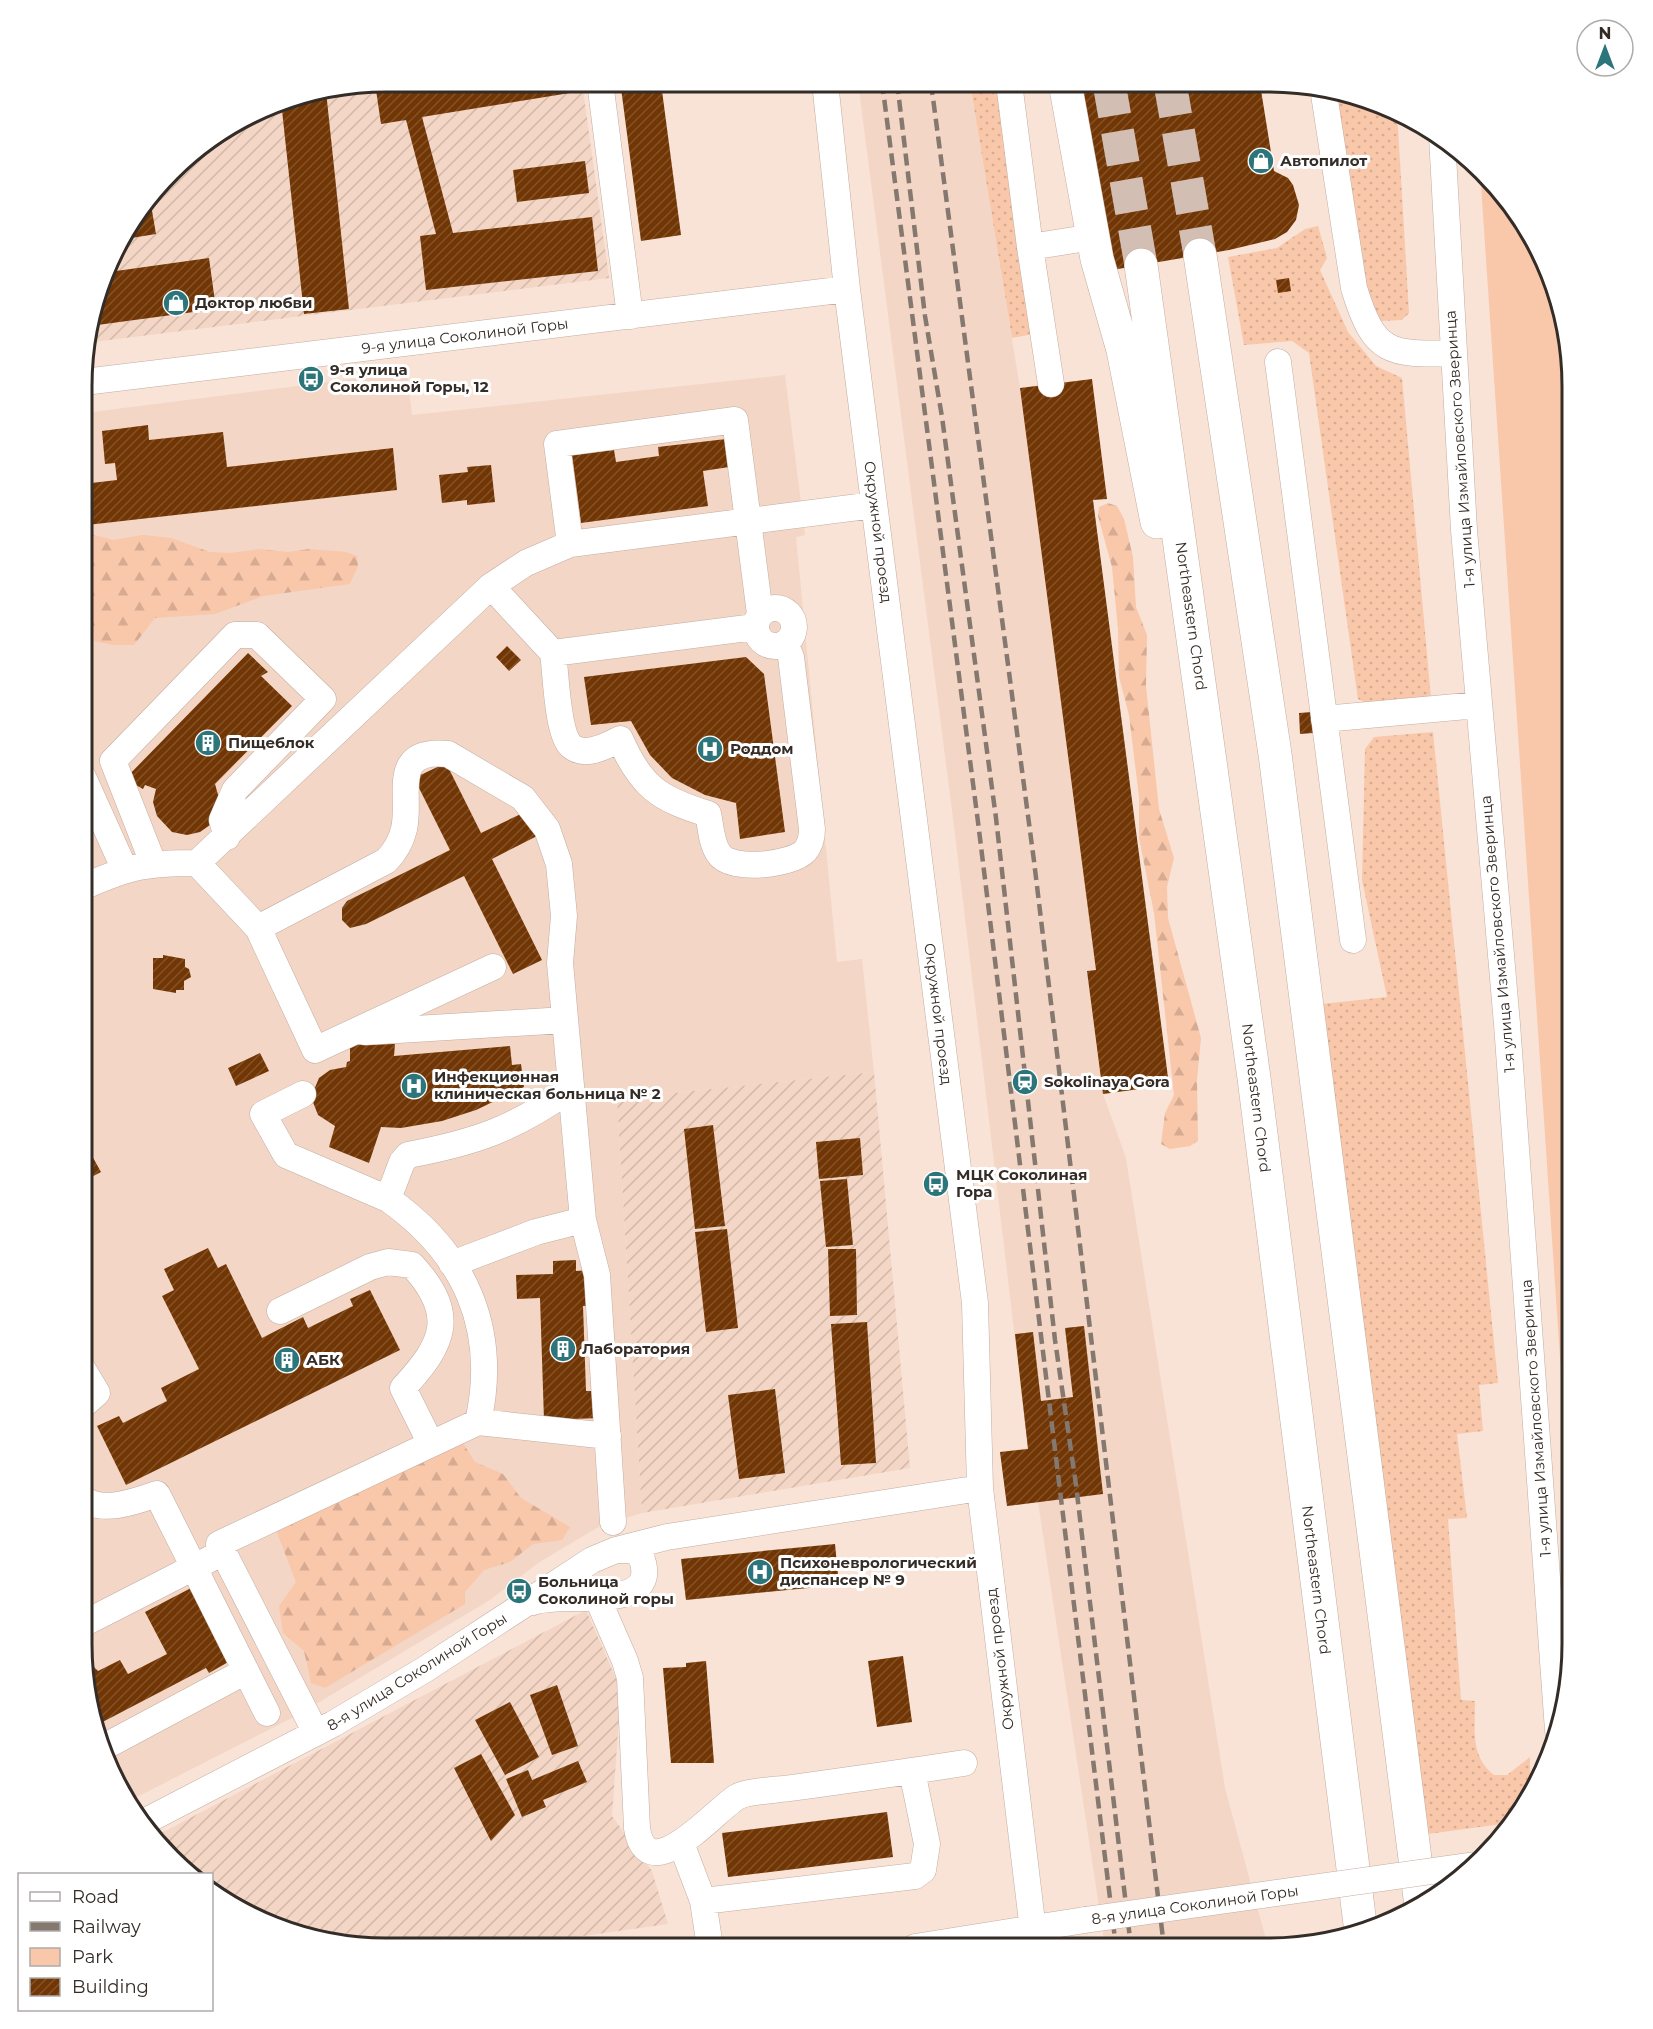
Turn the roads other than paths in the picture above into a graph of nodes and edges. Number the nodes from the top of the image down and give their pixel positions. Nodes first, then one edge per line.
1 (601, 92) edge
2 (826, 92) edge
3 (1010, 92) edge
4 (1067, 92) edge
5 (1324, 97) edge
6 (1443, 150) edge
7 (1093, 237) junction
8 (1030, 247) junction
9 (1200, 255) tunnel mouth
10 (1141, 265) tunnel mouth
11 (847, 289) junction
12 (630, 316) junction
13 (1454, 353) junction
14 (1278, 362) dead end
15 (92, 381) edge
16 (1051, 384) dead end
17 (874, 505) junction
18 (748, 521) junction
19 (570, 544) junction
20 (491, 586) junction
21 (758, 620) junction
22 (553, 653) junction
23 (1478, 705) junction
24 (1324, 719) junction
25 (92, 797) edge
26 (228, 837) junction
27 (1222, 844) junction
28 (153, 863) junction
29 (197, 863) junction
30 (124, 868) junction
31 (92, 882) edge
32 (258, 928) junction
33 (1353, 940) dead end
34 (493, 967) dead end
35 (566, 1020) junction
36 (350, 1033) junction
37 (571, 1089) junction
38 (303, 1094) dead end
39 (388, 1199) junction
40 (583, 1220) junction
41 (452, 1264) junction
42 (280, 1311) dead end
43 (92, 1385) edge
44 (92, 1397) edge
45 (478, 1422) junction
46 (608, 1436) junction
47 (431, 1444) junction
48 (980, 1488) junction
49 (92, 1501) edge
50 (613, 1522) dead end
51 (615, 1550) junction
52 (223, 1551) junction
53 (195, 1566) junction
54 (597, 1597) junction
55 (523, 1605) junction
56 (92, 1619) edge
57 (246, 1671) junction
58 (1556, 1701) edge
59 (267, 1713) dead end
60 (316, 1734) junction
61 (109, 1744) edge
62 (964, 1763) dead end
63 (912, 1771) junction
64 (150, 1819) edge
65 (681, 1843) junction
66 (1457, 1868) edge
67 (1420, 1895) edge
68 (703, 1901) junction
69 (1360, 1923) edge
70 (709, 1938) edge
71 (1034, 1938) edge

1 - 12 street
2 - 11 street, Окружной проезд
3 - 8 street
4 - 7 main road
5 - 13 street
6 - 13 street, 1-я улица Измайловского Зверинца
7 - 8 street
7 - 27 main road
8 - 16 street
9 - 67 main road
10 - 27 main road, Northeastern Chord
11 - 12 street, 9-я улица Соколиной Горы
11 - 17 street, Окружной проезд
12 - 15 street, 9-я улица Соколиной Горы
13 - 23 street, 1-я улица Измайловского Зверинца
14 - 24 street
17 - 18 street
17 - 48 street, Окружной проезд
18 - 19 street
18 - 19 street
18 - 21 street
19 - 20 street
20 - 22 street
20 - 26 street
21 - 22 street
21 - 22 street
23 - 24 street
23 - 58 street, 1-я улица Измайловского Зверинца
24 - 33 street
25 - 30 street
26 - 28 street
26 - 29 street
27 - 69 main road, Northeastern Chord
28 - 29 street
28 - 30 street
29 - 32 street
30 - 31 street
32 - 35 street
32 - 36 street
34 - 36 street
35 - 36 street
35 - 37 street
37 - 39 street
37 - 40 street
38 - 39 street
39 - 41 street
40 - 41 street
40 - 46 street
41 - 45 street
42 - 47 street
43 - 44 street
45 - 46 street
45 - 47 street
46 - 50 street
47 - 52 street
48 - 51 street, 8-я улица Соколиной Горы
48 - 71 street, Окружной проезд
49 - 53 street
51 - 54 street
51 - 55 street, 8-я улица Соколиной Горы
52 - 53 street
52 - 60 street
53 - 56 street
53 - 57 street
54 - 55 street
54 - 65 street
55 - 60 street, 8-я улица Соколиной Горы
57 - 59 street
57 - 61 street
60 - 64 street, 8-я улица Соколиной Горы
62 - 63 street
63 - 65 street
63 - 68 street
65 - 68 street
66 - 71 street, 8-я улица Соколиной Горы, bridge
68 - 70 street

